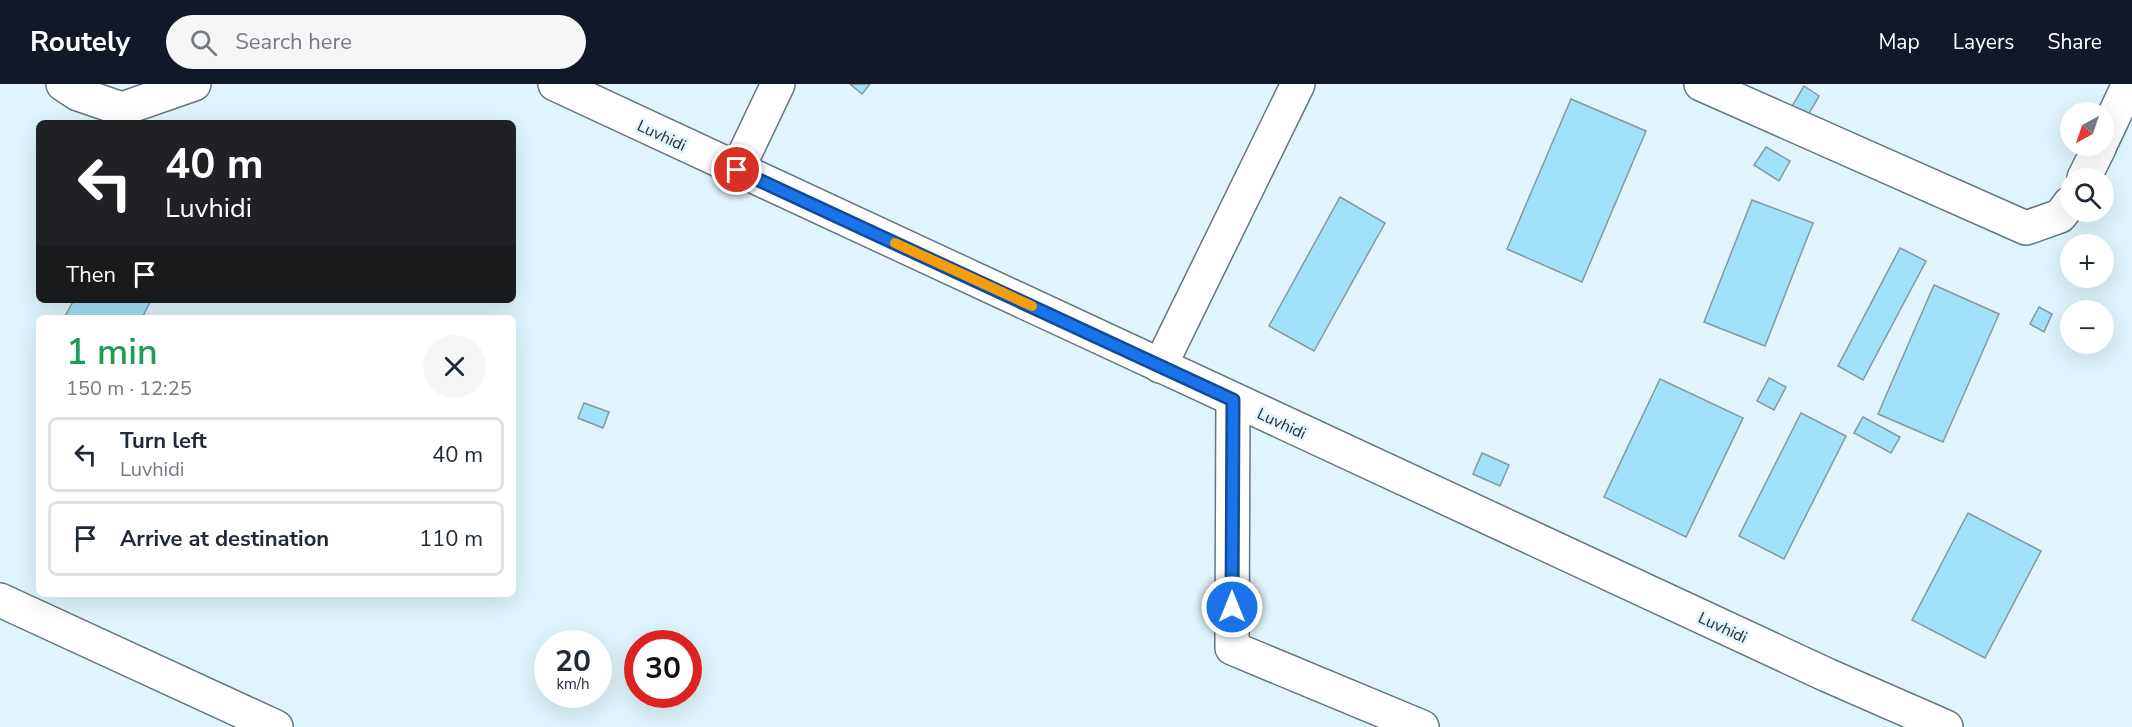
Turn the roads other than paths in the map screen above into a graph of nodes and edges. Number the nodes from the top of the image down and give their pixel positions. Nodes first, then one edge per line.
1 (63, 84) edge
2 (194, 84) edge
3 (555, 84) edge
4 (778, 84) edge
5 (1298, 84) edge
6 (1701, 84) edge
7 (2129, 84) edge
8 (2114, 116) edge
9 (737, 170) junction
10 (2060, 216) edge
11 (1160, 366) junction
12 (1233, 400) junction
13 (0, 600) edge
14 (276, 727) edge
15 (1422, 727) edge
16 (1946, 727) edge

1 - 2 street
3 - 9 street, Luvhidi
4 - 9 street
5 - 11 street
6 - 10 street
7 - 8 street
9 - 11 street, Luvhidi
11 - 12 street, Luvhidi
12 - 15 street
12 - 16 street, Luvhidi
13 - 14 street

